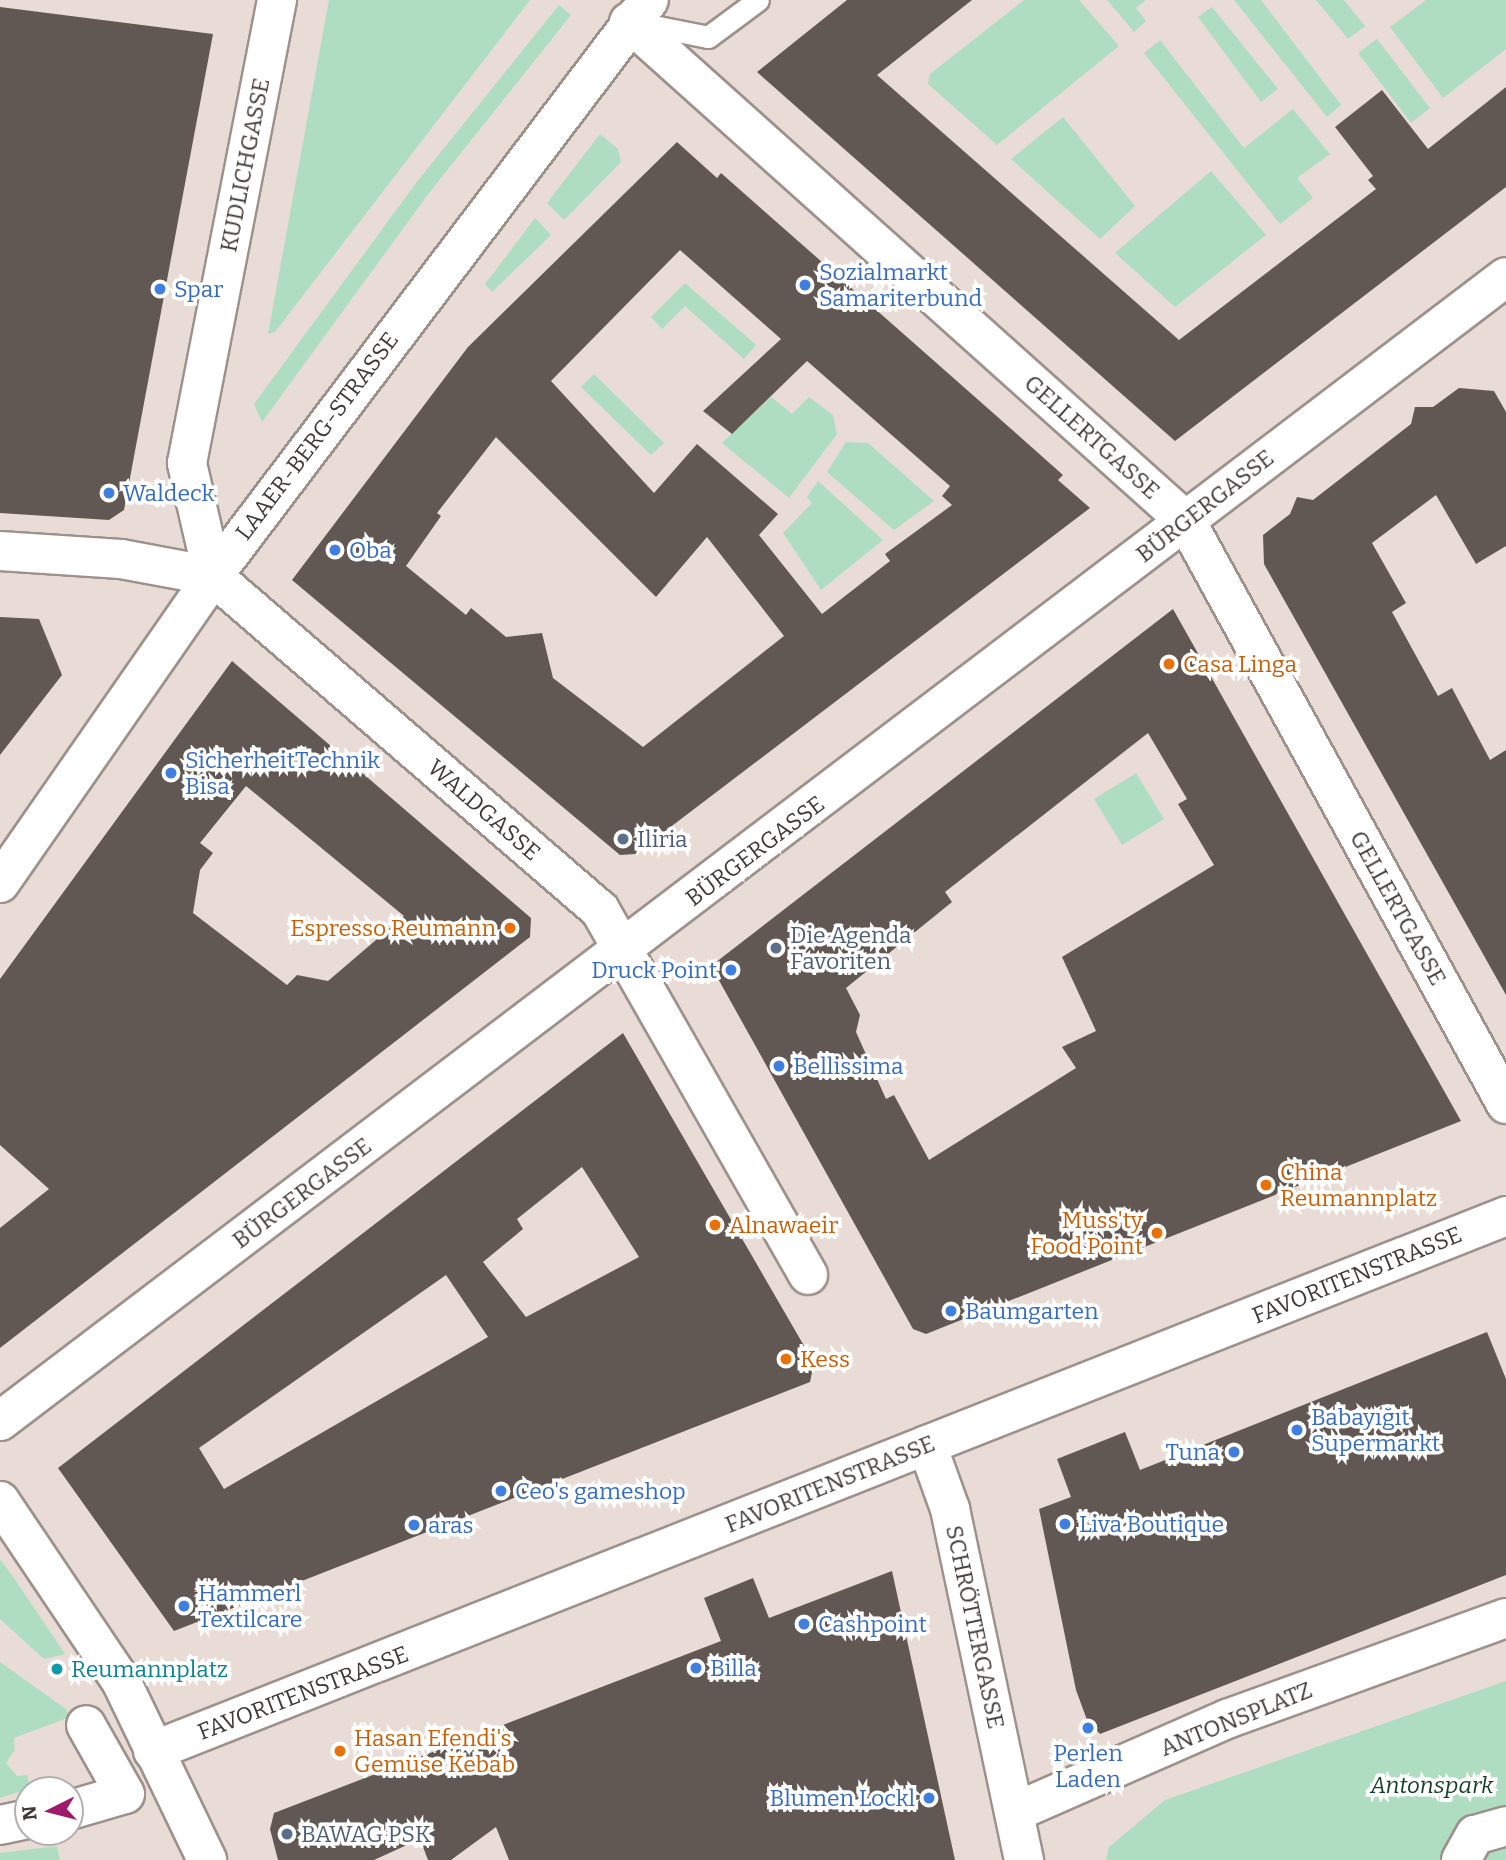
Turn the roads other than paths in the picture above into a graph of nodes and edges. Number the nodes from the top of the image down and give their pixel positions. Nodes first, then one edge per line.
1 (276, 0) edge
2 (758, 0) edge
3 (639, 11) edge
4 (1504, 285) edge
5 (1186, 521) junction
6 (0, 551) edge
7 (213, 576) junction
8 (0, 883) edge
9 (626, 949) junction
10 (1506, 1104) edge
11 (1506, 1216) edge
12 (808, 1275) dead end
13 (0, 1421) edge
14 (928, 1445) junction
15 (0, 1501) edge
16 (1506, 1618) edge
17 (86, 1725) dead end
18 (153, 1751) junction
19 (84, 1806) edge
20 (1015, 1812) junction
21 (1506, 1826) edge
22 (207, 1860) edge
23 (1024, 1860) edge
24 (1461, 1860) edge

1 - 7 street, KUDLICHGASSE
2 - 3 lane
3 - 5 street, GELLERTGASSE
3 - 7 street, LAAER-BERG-STRASSE
4 - 5 street, BÜRGERGASSE
5 - 9 street, BÜRGERGASSE
5 - 10 street, GELLERTGASSE
6 - 7 street
7 - 8 street, LAAER-BERG-STRASSE
7 - 9 street, WALDGASSE
9 - 12 street, WALDGASSE
9 - 13 street, BÜRGERGASSE
11 - 14 street, FAVORITENSTRASSE
14 - 18 street, FAVORITENSTRASSE
14 - 20 street, SCHRÖTTERGASSE
15 - 18 street
16 - 20 street, ANTONSPLATZ
17 - 19 street
18 - 22 street
20 - 23 street
21 - 24 street

